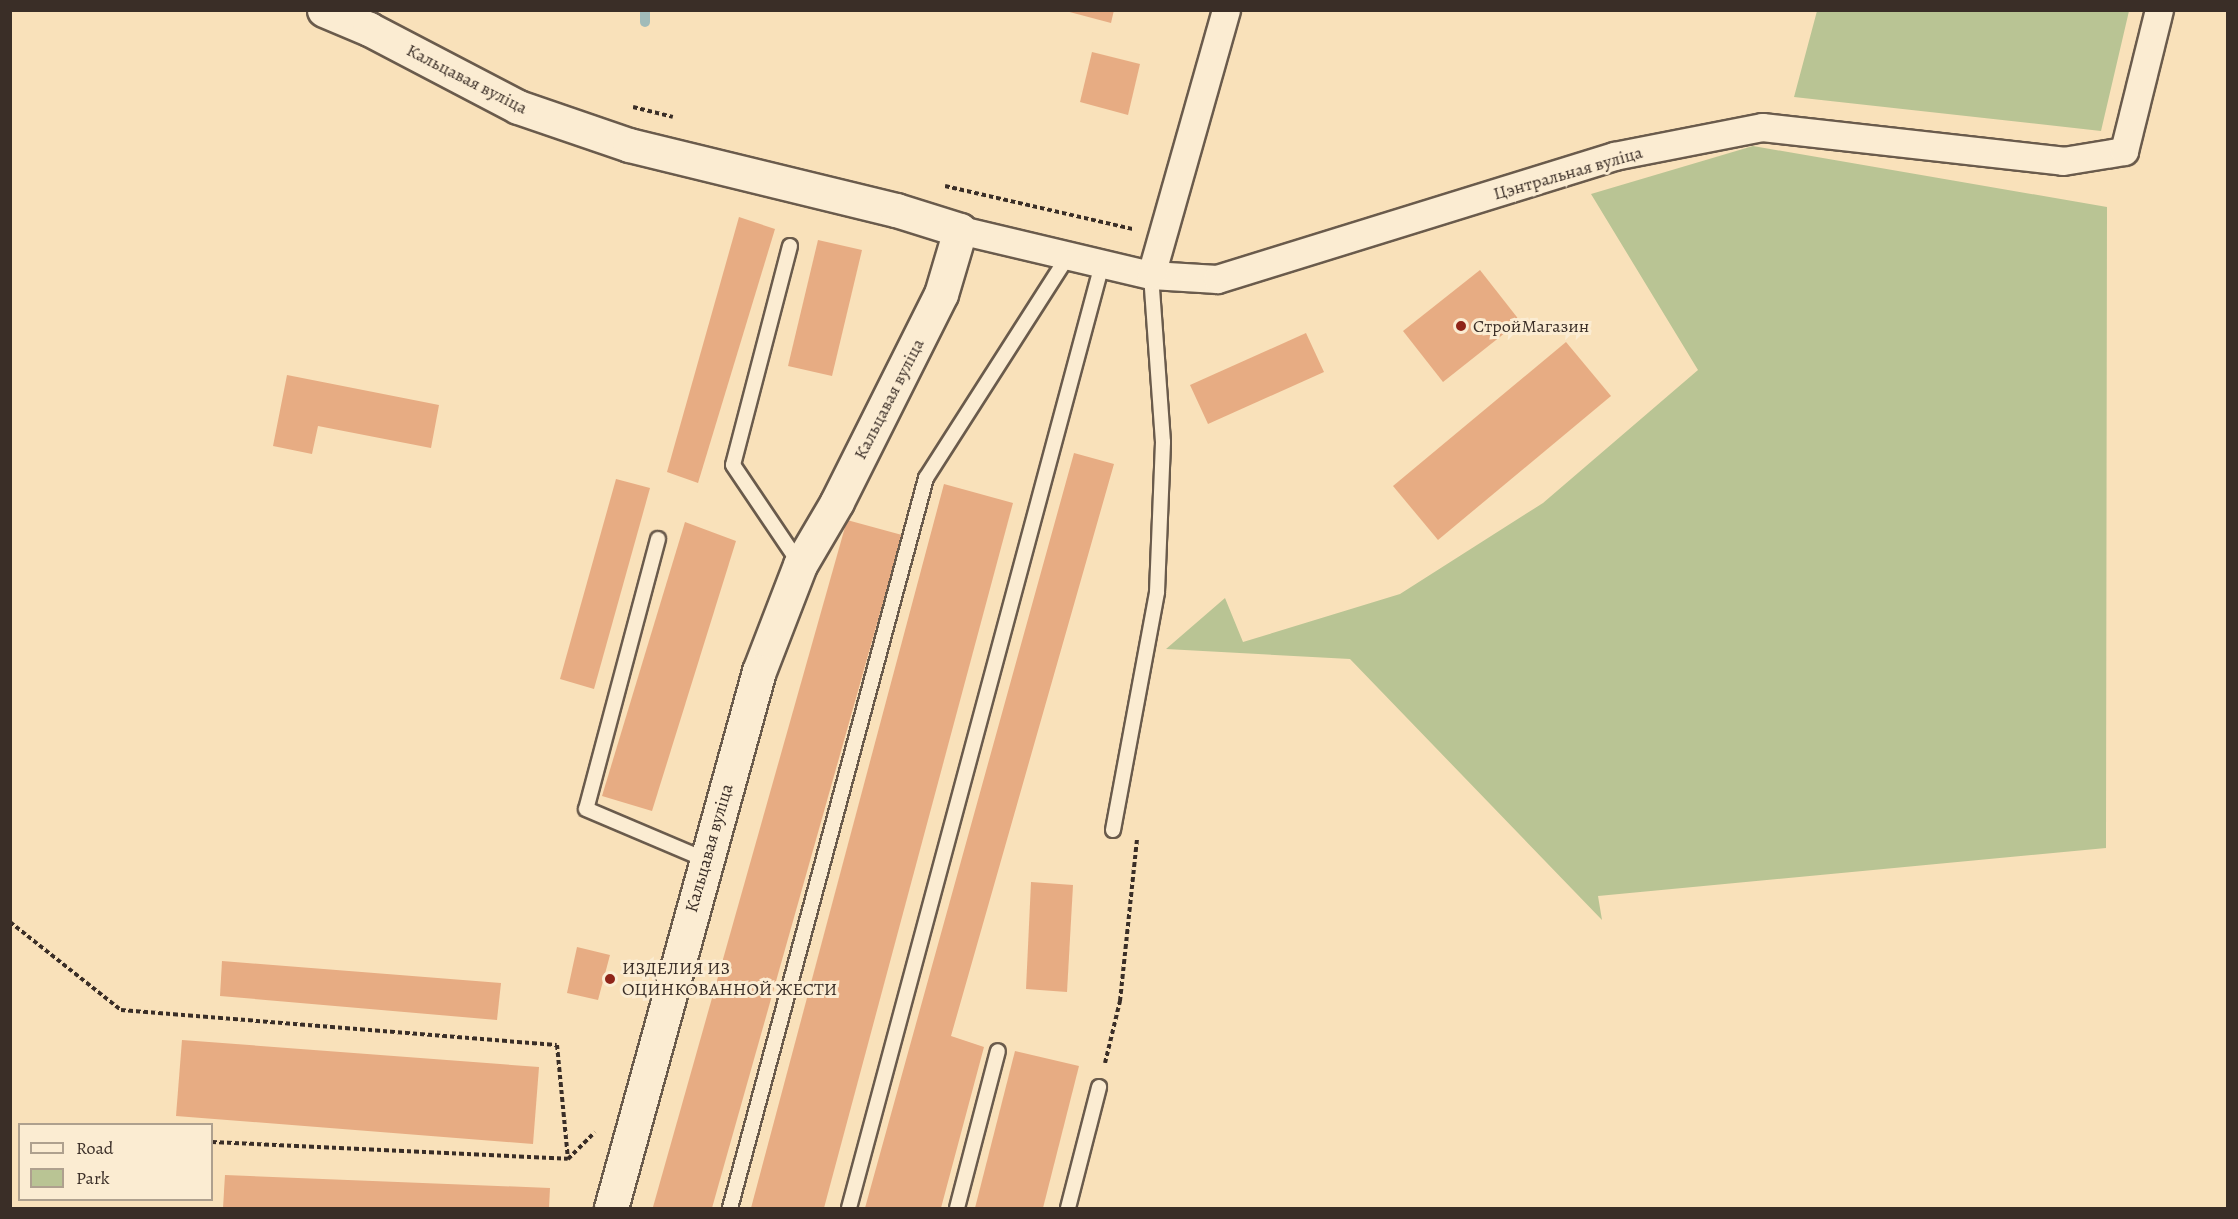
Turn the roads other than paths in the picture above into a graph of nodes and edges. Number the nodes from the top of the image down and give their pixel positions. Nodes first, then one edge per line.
1 (324, 10) edge
2 (1226, 10) edge
3 (2159, 10) edge
4 (960, 230) junction
5 (790, 246) dead end
6 (1069, 254) junction
7 (1103, 261) junction
8 (1151, 275) junction
9 (658, 539) dead end
10 (800, 565) junction
11 (1113, 830) dead end
12 (706, 860) junction
13 (998, 1051) dead end
14 (1099, 1087) road end
15 (611, 1209) edge
16 (730, 1209) edge
17 (849, 1209) edge
18 (957, 1209) edge
19 (1068, 1209) edge

1 - 4 street, Кальцавая вуліца
2 - 8 street
3 - 8 street, Цэнтральная вуліца
4 - 6 street
4 - 10 street, Кальцавая вуліца
5 - 10 lane
6 - 7 street
6 - 16 lane
7 - 8 street
7 - 17 lane
8 - 11 lane
9 - 12 lane
10 - 12 street, Кальцавая вуліца
12 - 15 street, Кальцавая вуліца
13 - 18 lane
14 - 19 lane

